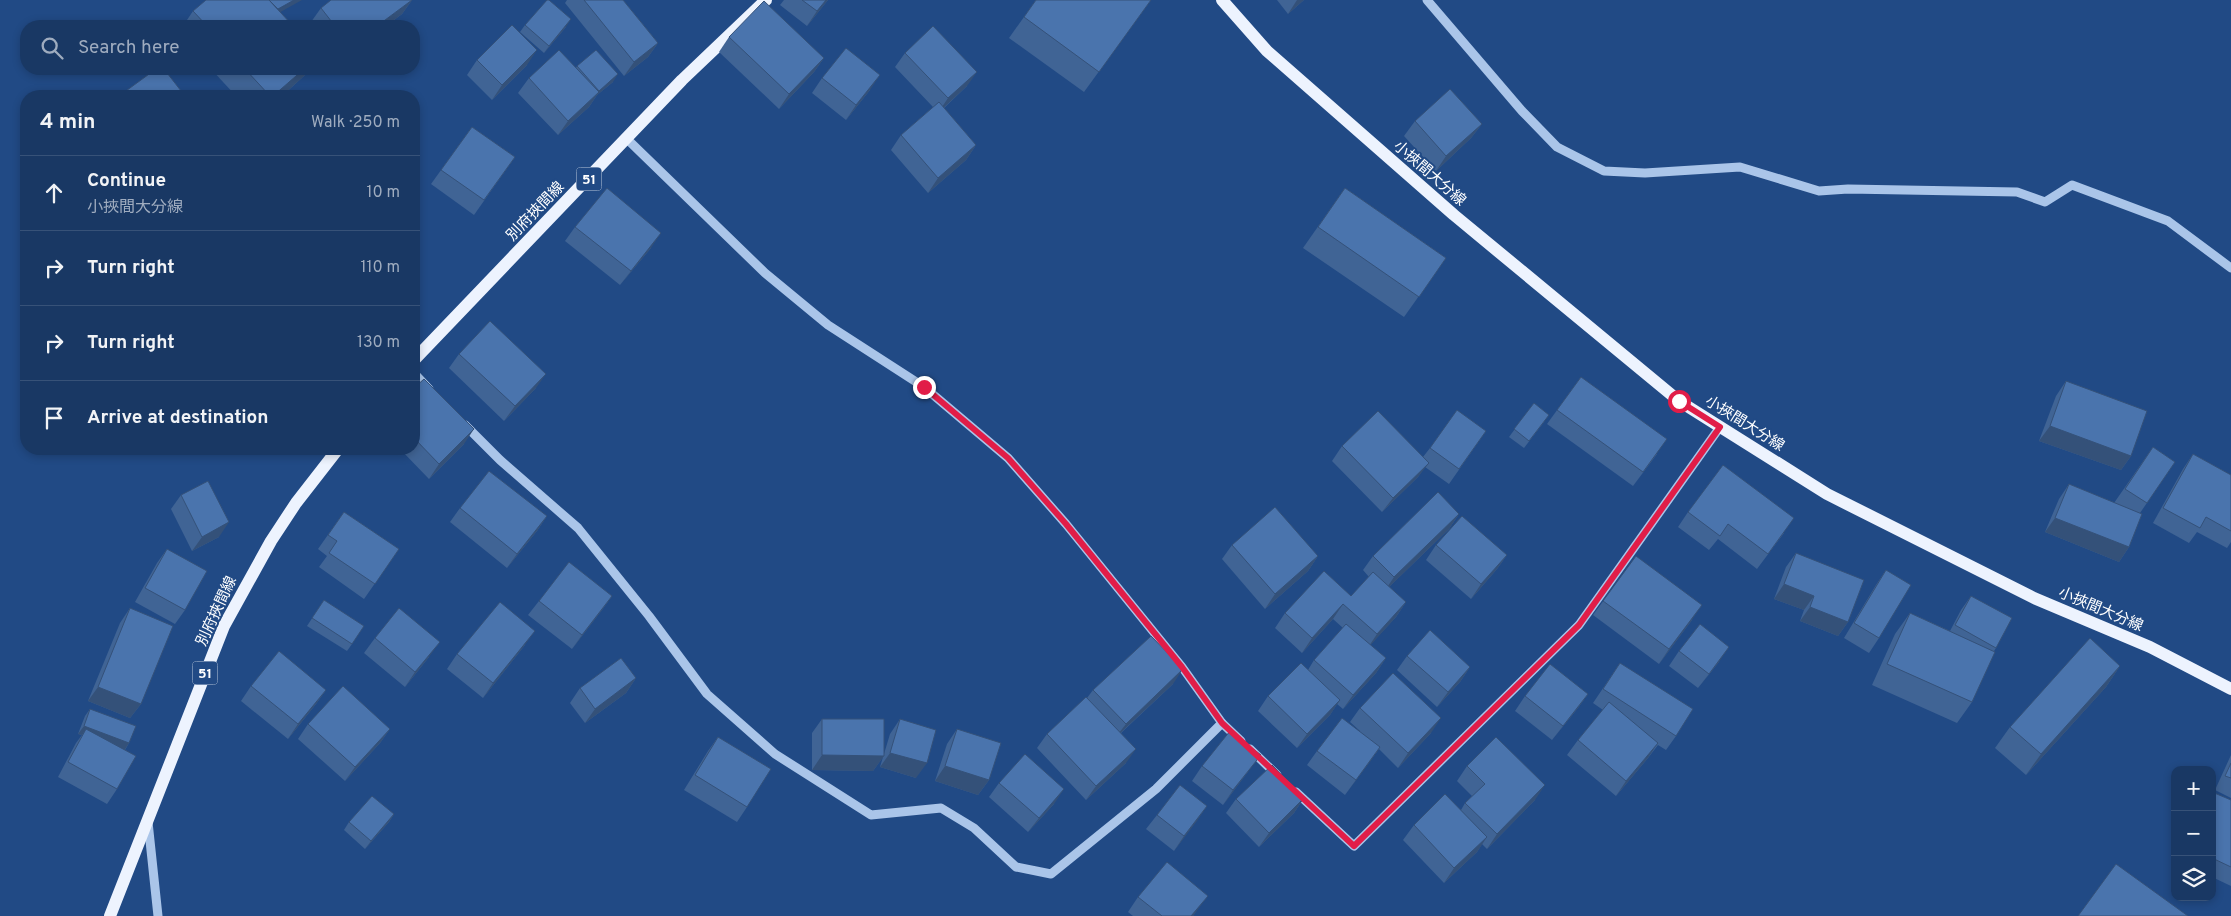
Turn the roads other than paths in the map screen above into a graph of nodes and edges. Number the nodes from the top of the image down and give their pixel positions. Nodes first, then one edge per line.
1 (766, 0) edge
2 (1222, 0) edge
3 (1427, 0) edge
4 (627, 139) junction
5 (2231, 268) edge
6 (420, 354) edge
7 (420, 379) edge
8 (434, 393) edge
9 (460, 420) edge
10 (1720, 427) junction
11 (333, 455) edge
12 (2231, 689) edge
13 (1222, 723) junction
14 (148, 817) junction
15 (110, 916) edge
16 (158, 916) edge

1 - 4 main road, 別府挾間線 / 51
2 - 10 main road, 小挾間大分線
3 - 5 street
4 - 6 main road, 別府挾間線 / 51
4 - 13 street
7 - 8 street
9 - 13 street
10 - 12 main road, 小挾間大分線
10 - 13 street
11 - 14 main road, 別府挾間線 / 51
14 - 15 main road, 別府挾間線 / 51
14 - 16 street

